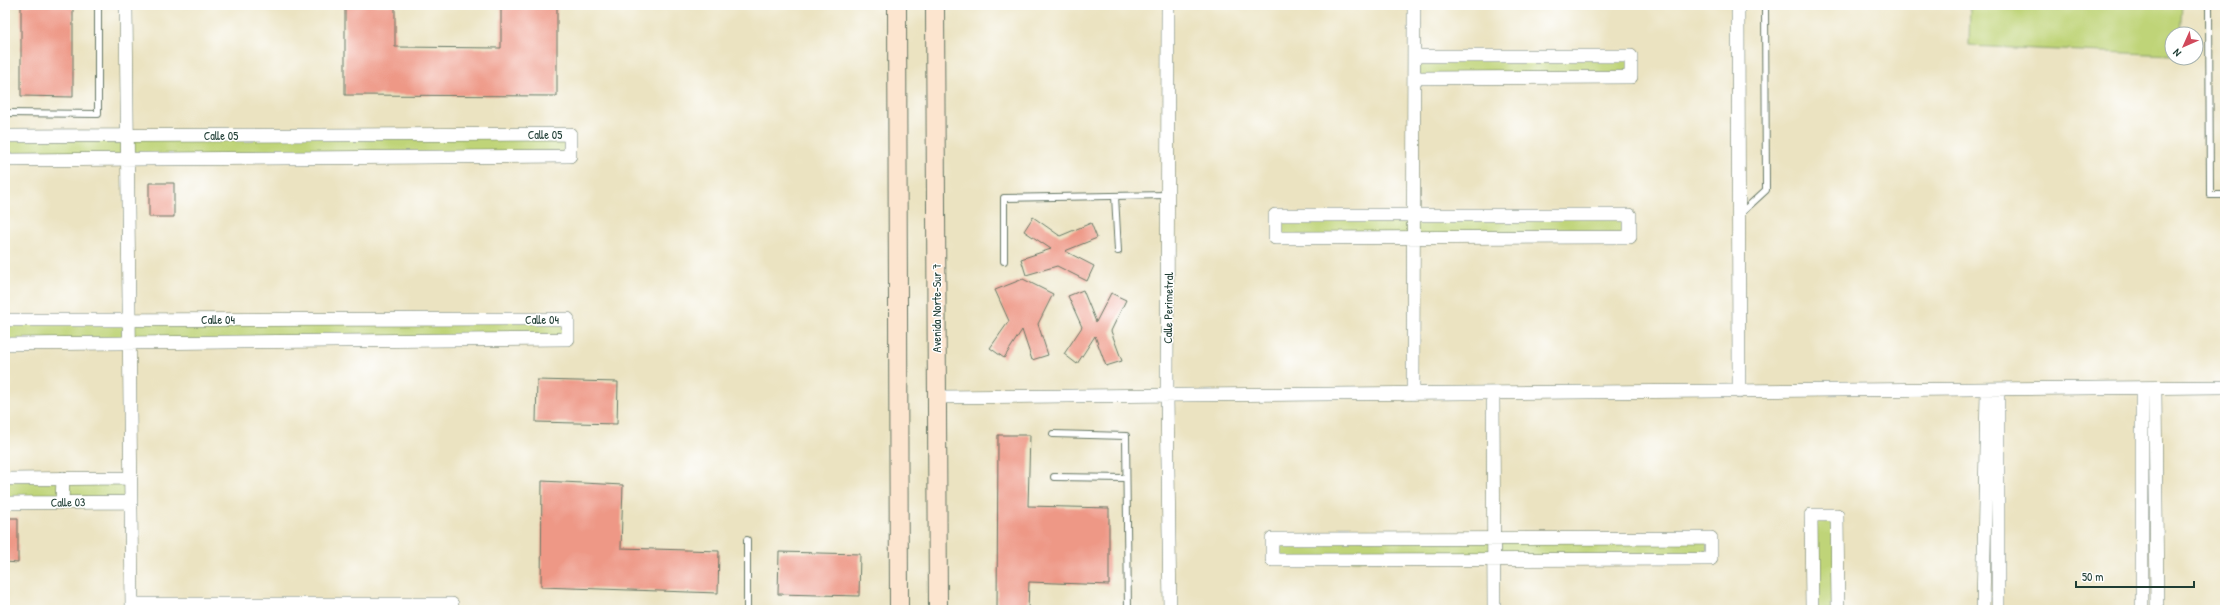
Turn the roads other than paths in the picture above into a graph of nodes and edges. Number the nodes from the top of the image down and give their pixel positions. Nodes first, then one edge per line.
1 (98, 5) edge
2 (126, 5) edge
3 (897, 5) edge
4 (935, 5) edge
5 (1168, 5) edge
6 (1414, 5) edge
7 (1738, 5) edge
8 (1765, 5) edge
9 (2208, 5) edge
10 (1414, 56) junction
11 (1414, 78) junction
12 (5, 113) edge
13 (5, 136) edge
14 (127, 136) junction
15 (127, 159) junction
16 (5, 160) edge
17 (1169, 195) junction
18 (2225, 195) edge
19 (1115, 196) junction
20 (1414, 215) junction
21 (1738, 215) junction
22 (1413, 237) junction
23 (1118, 252) dead end
24 (1004, 261) dead end
25 (129, 319) junction
26 (5, 320) edge
27 (5, 344) edge
28 (129, 344) junction
29 (2225, 387) edge
30 (2148, 388) junction
31 (1993, 390) junction
32 (1739, 392) junction
33 (1413, 394) junction
34 (1493, 394) junction
35 (1167, 396) junction
36 (937, 397) junction
37 (1053, 434) dead end
38 (1054, 476) dead end
39 (63, 478) junction
40 (130, 478) junction
41 (1126, 478) junction
42 (5, 479) edge
43 (130, 502) junction
44 (5, 503) edge
45 (62, 503) junction
46 (1494, 538) junction
47 (747, 540) dead end
48 (1494, 560) junction
49 (452, 604) dead end
50 (132, 607) edge
51 (747, 610) edge
52 (899, 610) edge
53 (938, 610) edge
54 (1128, 610) edge
55 (1170, 610) edge
56 (1494, 610) edge
57 (1812, 610) edge
58 (1838, 610) edge
59 (1983, 610) edge
60 (1998, 610) edge
61 (2142, 610) edge
62 (2157, 610) edge

1 - 12 lane
2 - 14 street
3 - 52 main road
4 - 36 main road, Avenida Norte-Sur 7
5 - 17 street, Calle Perimetral
6 - 10 street
7 - 21 street
8 - 21 lane
9 - 18 lane
10 - 11 street
10 - 11 street
11 - 20 street
13 - 14 street, Calle 05
14 - 15 street
14 - 15 street, Calle 05
15 - 16 street, Calle 05
15 - 25 street
17 - 19 lane
17 - 35 street, Calle Perimetral
19 - 23 lane
19 - 24 lane
20 - 22 street
20 - 22 street
20 - 22 street
21 - 32 street
22 - 33 street
25 - 26 street, Calle 04
25 - 28 street
25 - 28 street, Calle 04
27 - 28 street, Calle 04
28 - 40 street
29 - 30 street
30 - 31 street
30 - 61 street
30 - 62 street
31 - 32 street
31 - 59 street
31 - 60 street
32 - 34 street
33 - 34 street
33 - 35 street
34 - 46 street
35 - 36 street
35 - 55 street, Calle Perimetral
36 - 53 main road, Avenida Norte-Sur 7
37 - 41 lane
38 - 41 lane
39 - 40 street, Calle 03
39 - 42 street, Calle 03
39 - 45 street
40 - 43 street
41 - 54 lane
43 - 45 street, Calle 03
43 - 50 street
44 - 45 street, Calle 03
46 - 48 street
46 - 48 street
46 - 48 street
47 - 51 lane
48 - 56 street
49 - 50 street
57 - 58 street

